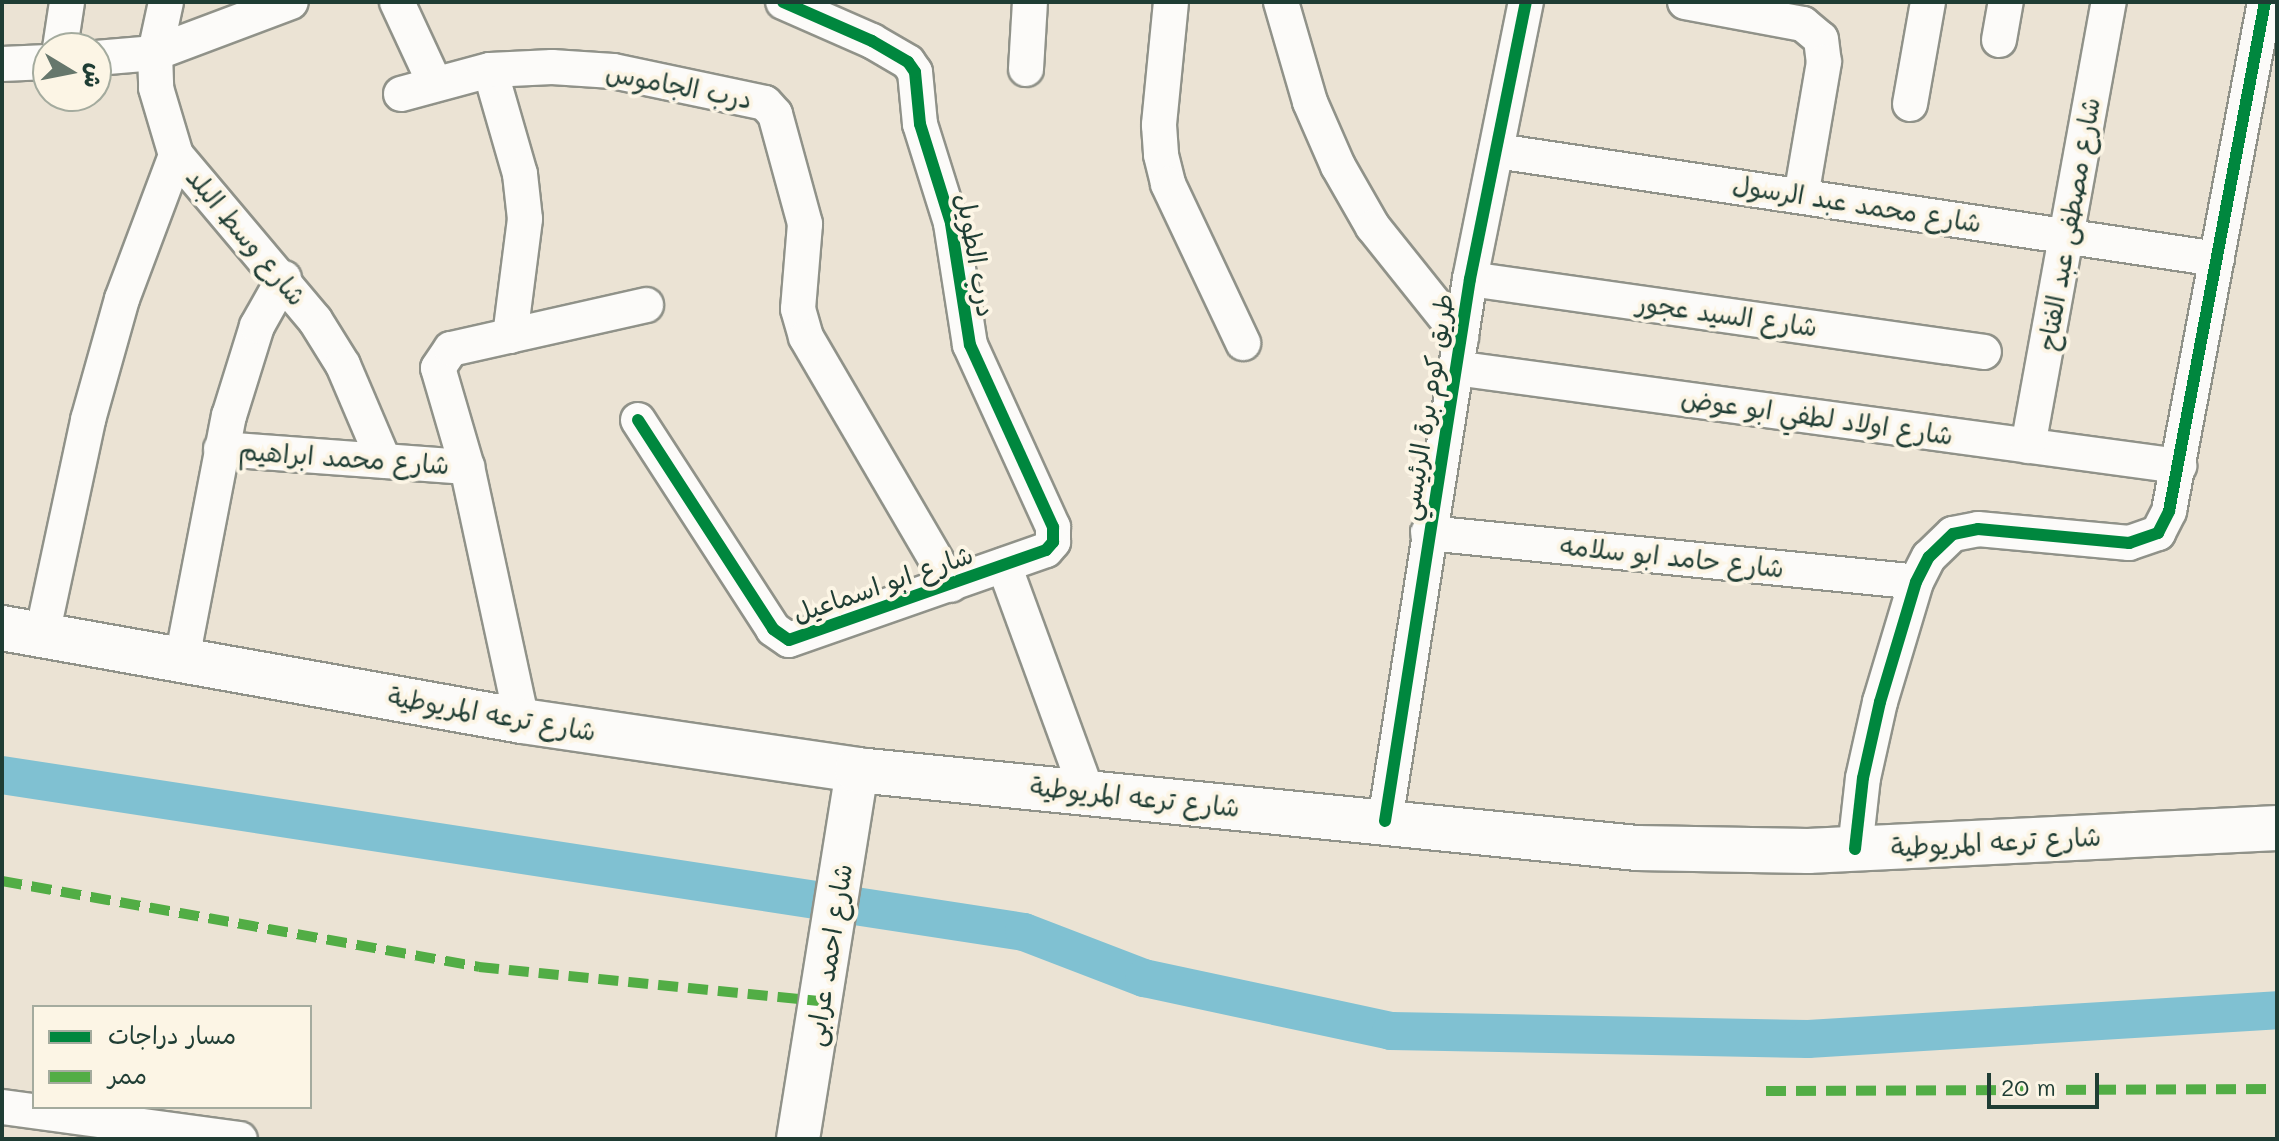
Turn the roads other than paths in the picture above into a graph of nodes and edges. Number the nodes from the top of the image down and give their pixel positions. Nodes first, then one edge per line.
1 (67, 2) edge
2 (166, 2) edge
3 (397, 2) edge
4 (783, 2) edge
5 (1030, 2) edge
6 (1171, 2) edge
7 (1281, 2) edge
8 (1526, 2) edge
9 (1685, 2) edge
10 (1928, 2) edge
11 (2006, 2) edge
12 (2109, 2) edge
13 (2265, 2) edge
14 (286, 3) edge
15 (62, 32) edge
16 (1999, 40) dead end
17 (155, 53) junction
18 (112, 57) edge
19 (32, 63) edge
20 (2, 64) edge
21 (1026, 69) dead end
22 (490, 70) junction
23 (435, 84) junction
24 (401, 94) dead end
25 (1910, 104) dead end
26 (1497, 151) junction
27 (176, 155) junction
28 (1801, 196) junction
29 (2067, 236) junction
30 (2217, 259) junction
31 (284, 278) junction
32 (1470, 279) junction
33 (646, 305) dead end
34 (510, 336) junction
35 (1243, 343) dead end
36 (1984, 352) dead end
37 (1458, 353) junction
38 (638, 420) dead end
39 (2028, 446) junction
40 (221, 449) junction
41 (384, 461) junction
42 (2179, 466) junction
43 (467, 467) junction
44 (1055, 533) joint
45 (1428, 533) junction
46 (1004, 565) junction
47 (1916, 582) junction
48 (951, 585) junction
49 (22, 632) edge
50 (182, 659) junction
51 (522, 721) junction
52 (857, 770) junction
53 (1087, 792) junction
54 (1385, 821) junction
55 (2277, 828) edge
56 (1855, 849) junction
57 (2, 1107) edge
58 (240, 1139) edge
59 (798, 1139) edge

1 - 15 street
2 - 17 street, شارع وسط البلد
3 - 23 street
4 - 44 street, درب الطويل
5 - 21 street
6 - 35 street
7 - 37 street
8 - 26 street, طريق كوم برة الرئيسي
9 - 28 street
10 - 25 street
11 - 16 street
12 - 29 street, شارع مصطفى عبد الفتاح
13 - 30 street
14 - 17 street
17 - 18 street
17 - 27 street, شارع وسط البلد
19 - 20 street
22 - 23 street, درب الجاموس
22 - 34 street
22 - 48 street, درب الجاموس
23 - 24 street, درب الجاموس
26 - 28 street, شارع محمد عبد الرسول
26 - 32 street, طريق كوم برة الرئيسي
27 - 31 street, شارع وسط البلد
27 - 49 street
28 - 29 street, شارع محمد عبد الرسول
29 - 30 street, شارع محمد عبد الرسول
29 - 39 street, شارع مصطفى عبد الفتاح
30 - 42 street
31 - 40 street
31 - 41 street, شارع وسط البلد
32 - 36 street, شارع السيد عجور
32 - 37 street, طريق كوم برة الرئيسي
33 - 34 street
34 - 43 street
37 - 39 street, شارع اولاد لطفي ابو عوض
37 - 45 street, طريق كوم برة الرئيسي
38 - 48 street, شارع ابو اسماعيل
39 - 42 street, شارع اولاد لطفي ابو عوض
40 - 41 street, شارع محمد ابراهيم
40 - 50 street
41 - 43 street, شارع محمد ابراهيم
42 - 47 street
43 - 51 street
44 - 46 street, شارع ابو اسماعيل
45 - 47 street, شارع حامد ابو سلامه
45 - 54 street, طريق كوم برة الرئيسي
46 - 48 street, شارع ابو اسماعيل
46 - 53 street
47 - 56 street
49 - 50 main road, شارع ترعه المريوطية
50 - 51 main road, شارع ترعه المريوطية
51 - 52 main road, شارع ترعه المريوطية
52 - 53 main road, شارع ترعه المريوطية
52 - 59 street, شارع احمد عرابى
53 - 54 main road, شارع ترعه المريوطية
54 - 56 main road, شارع ترعه المريوطية
55 - 56 main road, شارع ترعه المريوطية
57 - 58 street

